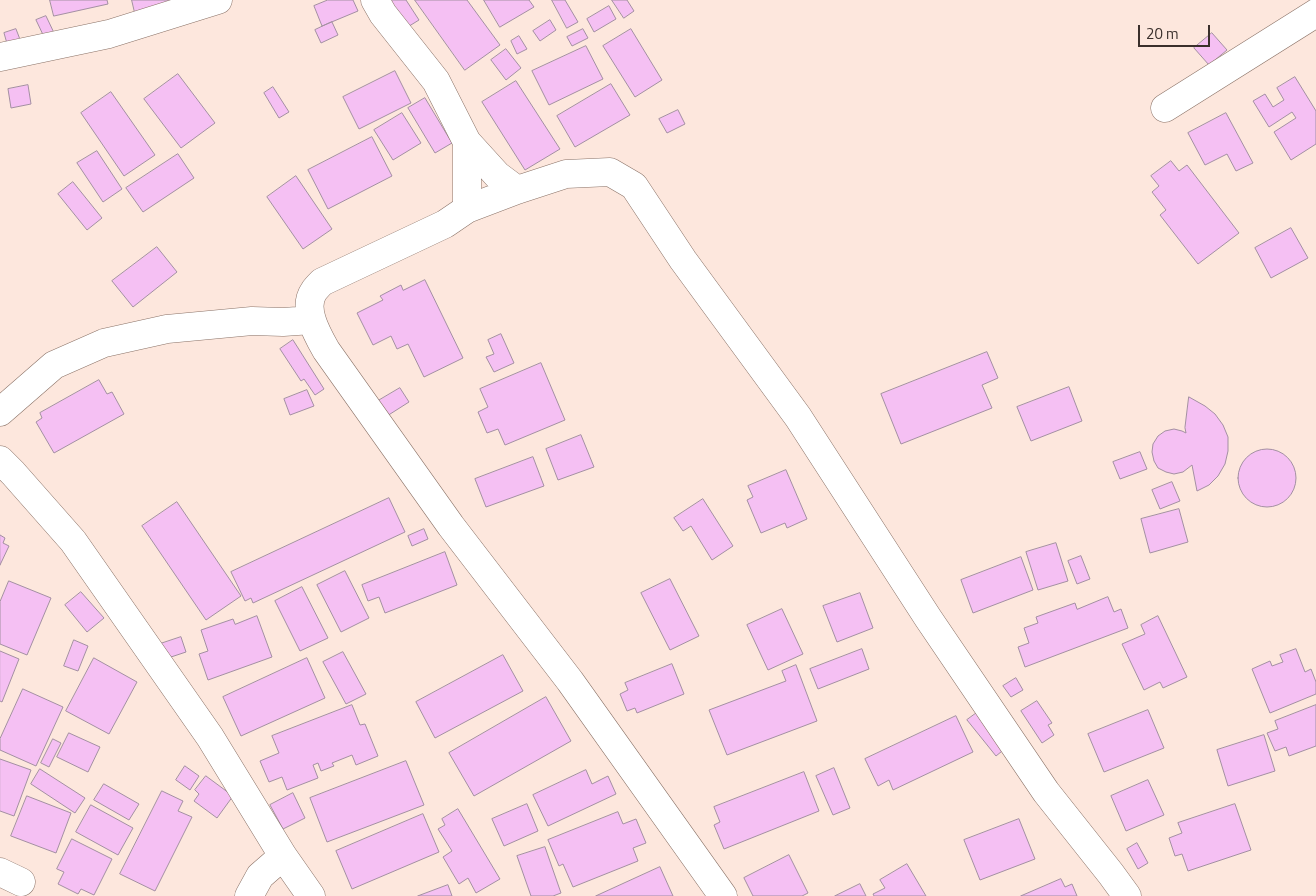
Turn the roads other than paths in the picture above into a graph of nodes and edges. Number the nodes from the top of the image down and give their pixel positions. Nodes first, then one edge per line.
1 (218, 0) edge
2 (375, 0) edge
3 (1316, 13) edge
4 (0, 57) edge
5 (1165, 108) dead end
6 (467, 142) junction
7 (517, 190) junction
8 (467, 209) junction
9 (312, 320) junction
10 (0, 412) edge
11 (0, 460) edge
12 (283, 856) junction
13 (249, 896) edge
14 (311, 896) edge
15 (723, 896) edge
16 (1127, 896) edge

1 - 4 street
2 - 6 street
3 - 5 street
6 - 7 street
6 - 8 street
7 - 8 street
7 - 16 street
8 - 9 street
9 - 10 street
9 - 15 street
11 - 12 street
12 - 13 street
12 - 14 street

